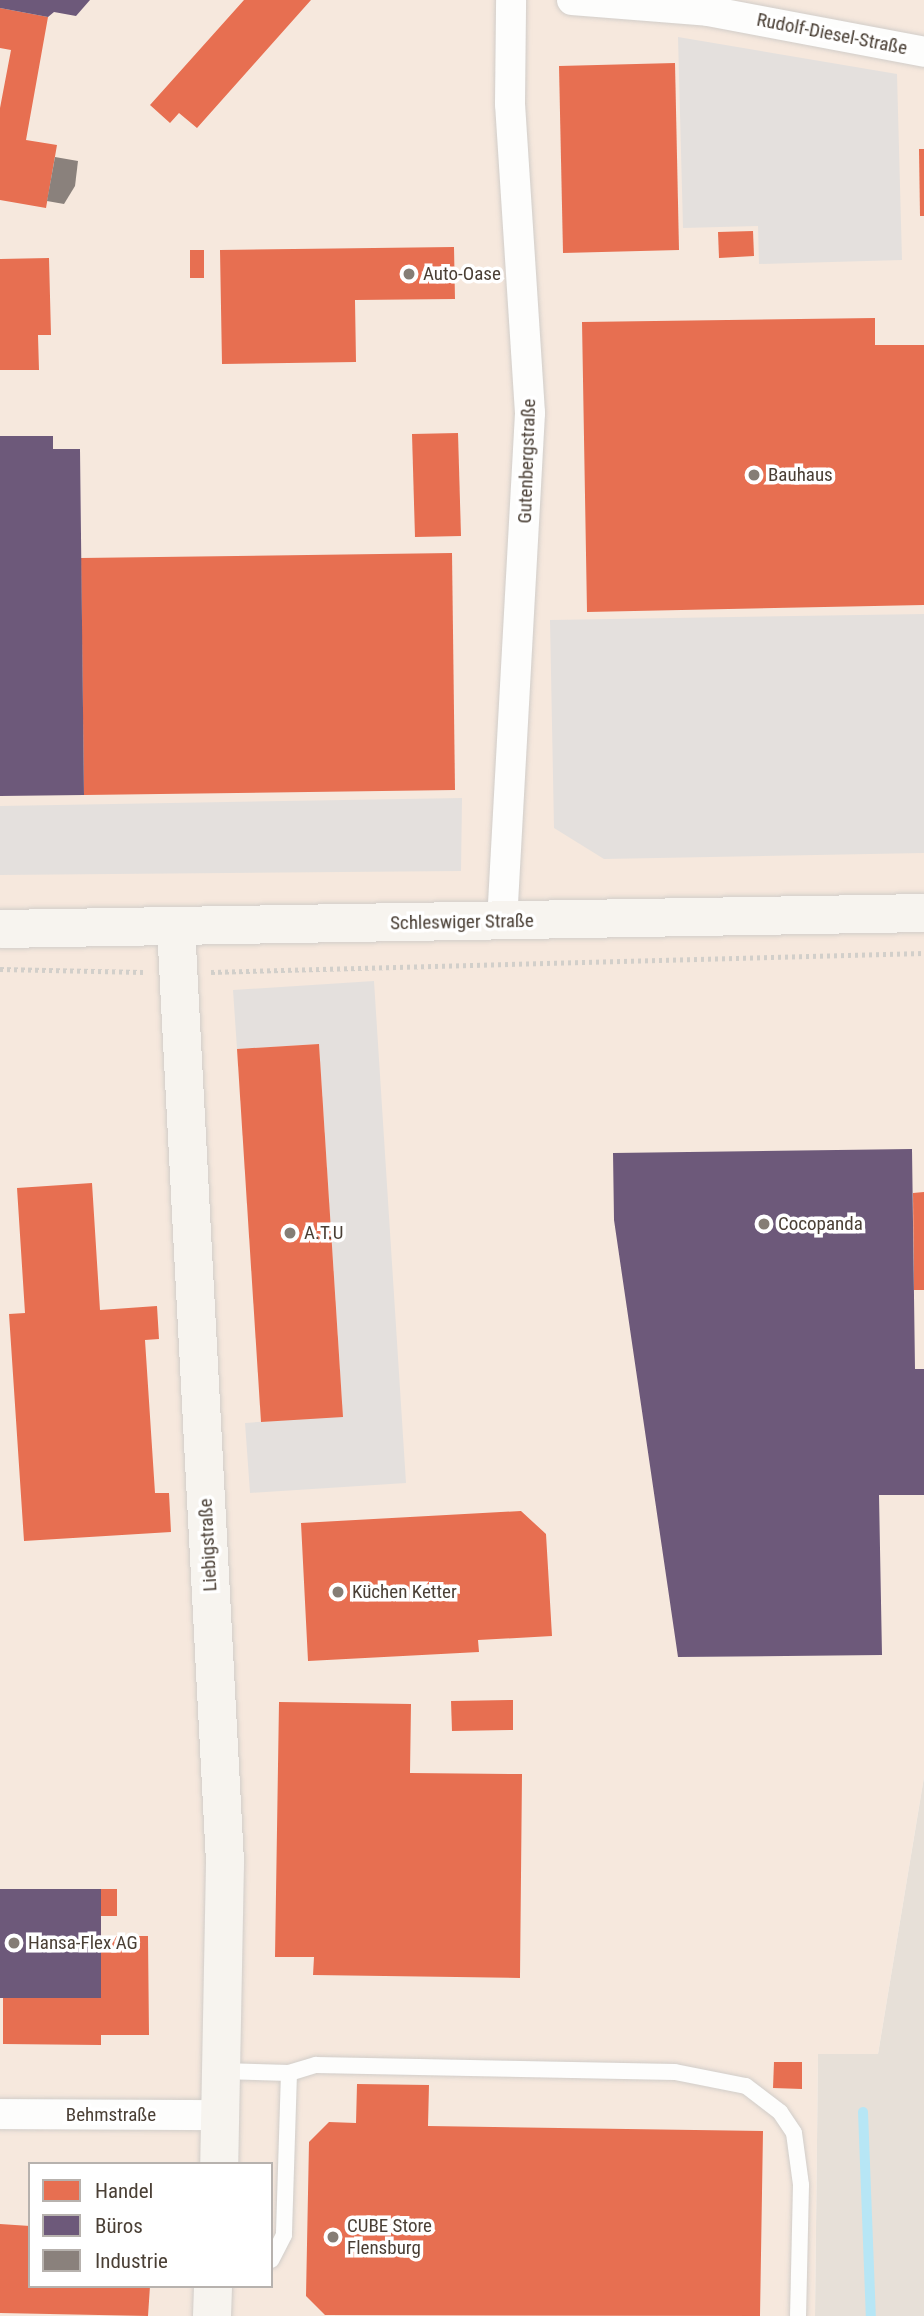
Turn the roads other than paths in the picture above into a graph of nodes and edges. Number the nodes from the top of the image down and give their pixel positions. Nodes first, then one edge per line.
1 (510, 0) edge
2 (572, 0) edge
3 (924, 52) edge
4 (924, 914) edge
5 (502, 922) junction
6 (176, 927) junction
7 (0, 929) edge
8 (222, 2071) junction
9 (289, 2073) junction
10 (0, 2114) edge
11 (221, 2115) junction
12 (219, 2162) edge
13 (273, 2256) edge
14 (213, 2288) edge
15 (212, 2316) edge
16 (798, 2316) edge

1 - 5 street, Gutenbergstraße
2 - 3 street, Rudolf-Diesel-Straße
4 - 5 street, Schleswiger Straße
5 - 6 street, Schleswiger Straße
6 - 7 street, Schleswiger Straße
6 - 8 street, Liebigstraße
8 - 9 lane
8 - 11 street, Liebigstraße
9 - 13 lane
9 - 16 lane
10 - 11 street, Behmstraße
11 - 12 street, Liebigstraße
14 - 15 street

